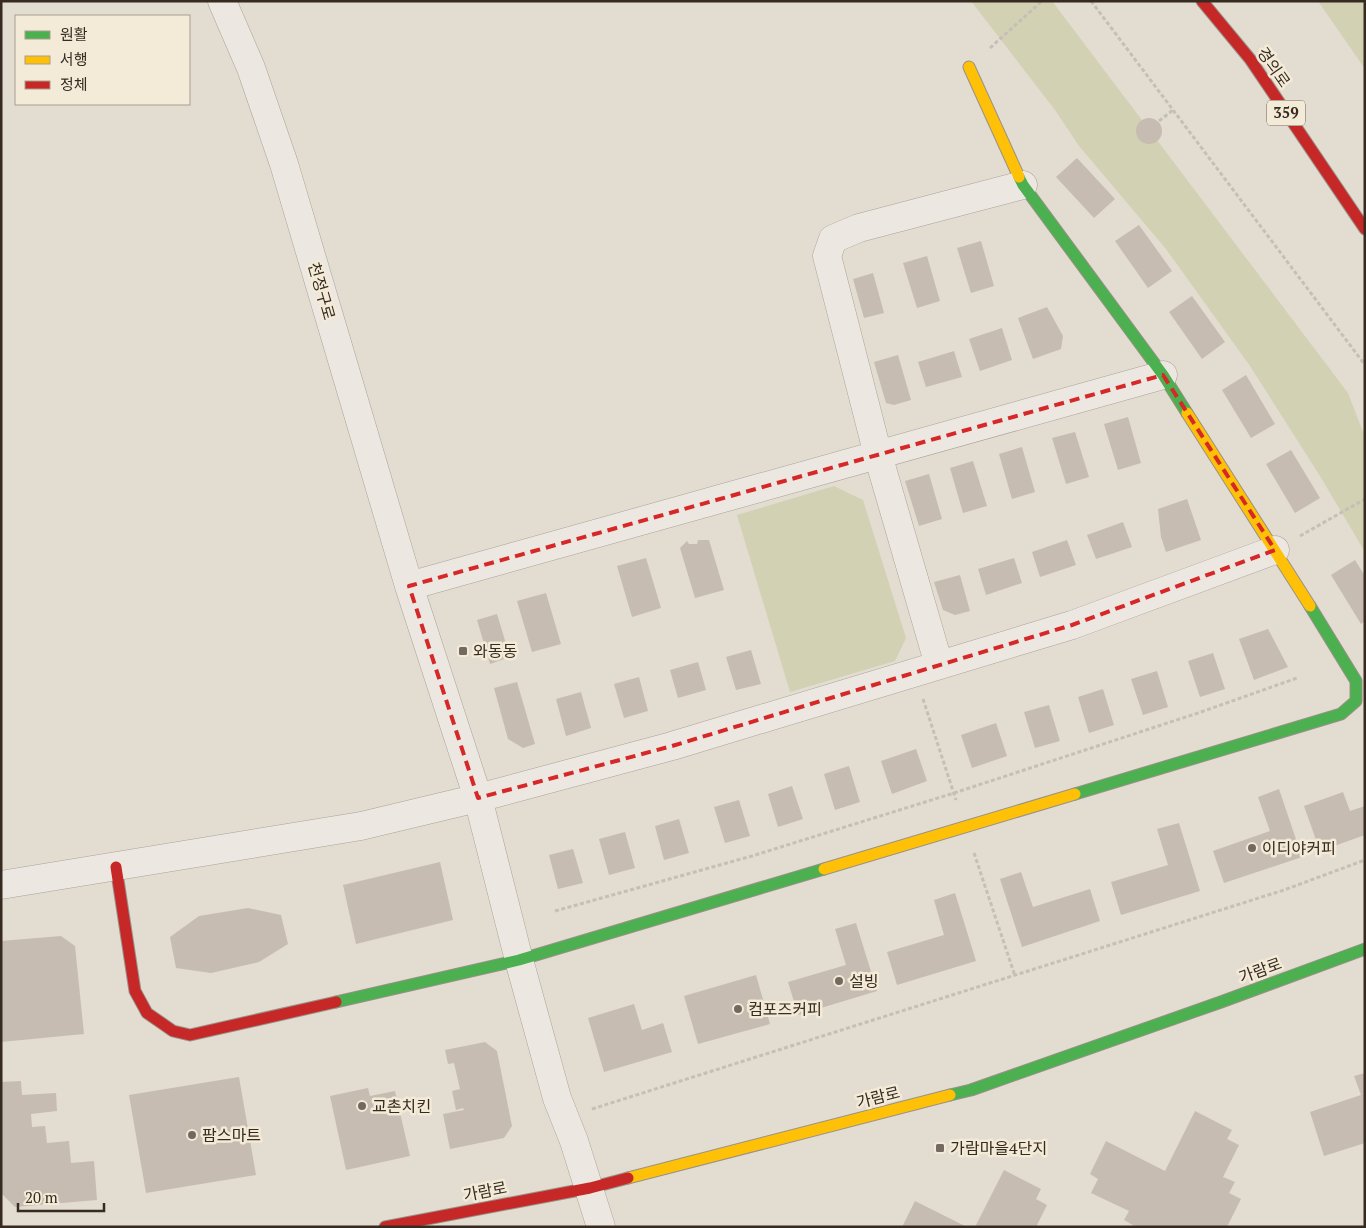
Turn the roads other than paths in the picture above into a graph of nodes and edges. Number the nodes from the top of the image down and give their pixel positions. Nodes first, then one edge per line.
1 (222, 1) edge
2 (1202, 1) edge
3 (969, 67) road end
4 (1023, 184) junction
5 (1365, 230) edge
6 (1163, 375) junction
7 (878, 455) junction
8 (1275, 550) junction
9 (408, 586) junction
10 (927, 669) junction
11 (478, 798) junction
12 (116, 867) junction
13 (1, 885) edge
14 (1365, 948) edge
15 (519, 960) junction
16 (590, 1188) junction
17 (385, 1227) edge
18 (601, 1227) edge

1 - 9 street, 천정구로
2 - 5 street, 경의로 / 359
3 - 4 street
4 - 6 street
4 - 7 street
6 - 7 street
6 - 8 street
7 - 9 street
7 - 10 street
8 - 10 street
8 - 15 street
9 - 11 street, 천정구로
10 - 11 street
11 - 12 street
11 - 15 street, 천정구로
12 - 13 street
12 - 15 street
14 - 16 street, 가람로
15 - 16 street, 천정구로
16 - 17 street, 가람로
16 - 18 street, 천정구로

